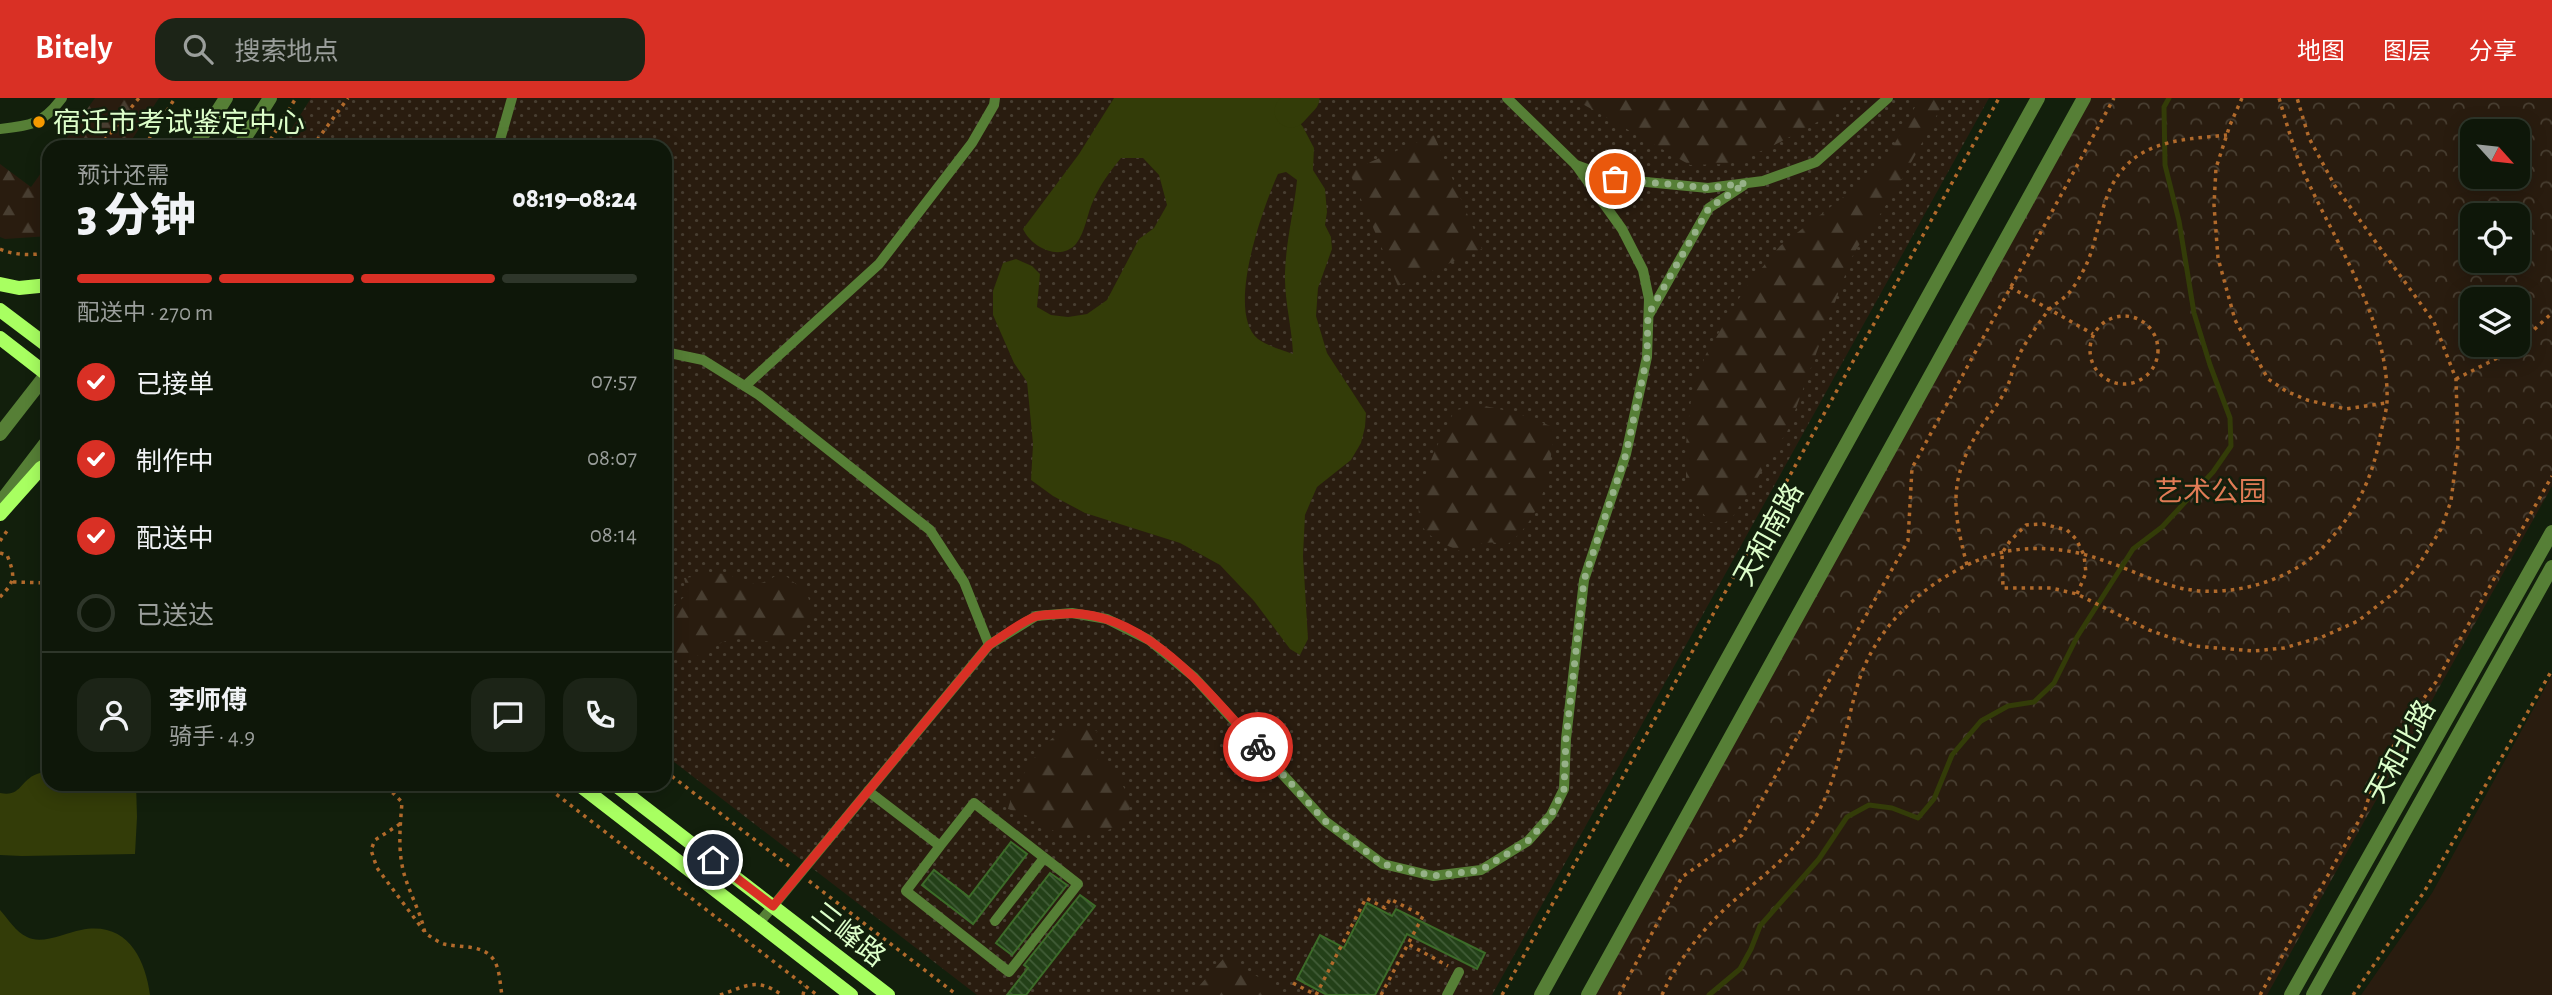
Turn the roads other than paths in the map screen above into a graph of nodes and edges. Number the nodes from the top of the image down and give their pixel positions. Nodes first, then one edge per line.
1 (62, 98) edge
2 (226, 98) edge
3 (270, 98) edge
4 (512, 98) edge
5 (995, 98) edge
6 (1507, 98) edge
7 (1888, 98) edge
8 (2038, 98) edge
9 (2084, 98) edge
10 (0, 129) edge
11 (199, 140) edge
12 (243, 140) edge
13 (500, 140) edge
14 (1576, 165) junction
15 (1746, 183) junction
16 (0, 284) edge
17 (42, 286) edge
18 (0, 310) edge
19 (1648, 315) junction
20 (0, 338) edge
21 (42, 342) edge
22 (672, 353) edge
23 (42, 370) edge
24 (42, 382) edge
25 (744, 386) junction
26 (0, 434) edge
27 (42, 448) edge
28 (42, 468) edge
29 (0, 503) edge
30 (0, 514) edge
31 (2552, 532) edge
32 (2552, 567) edge
33 (989, 645) junction
34 (587, 791) edge
35 (623, 791) edge
36 (868, 791) junction
37 (940, 846) junction
38 (1044, 858) junction
39 (773, 906) junction
40 (995, 921) dead end
41 (759, 923) junction
42 (1459, 972) road end
43 (852, 995) edge
44 (888, 995) edge
45 (1447, 995) edge
46 (1541, 995) edge
47 (1588, 995) edge
48 (2291, 995) edge
49 (2313, 995) edge

1 - 10 lane
2 - 11 street
3 - 12 street
4 - 13 lane
5 - 25 lane
6 - 14 lane
7 - 15 lane
8 - 46 street, 天和南路
9 - 47 street
14 - 15 lane
14 - 19 lane
15 - 19 lane
16 - 17 main road
18 - 21 main road
19 - 33 lane
20 - 23 main road
22 - 25 lane
24 - 26 street
25 - 33 lane
27 - 29 street
28 - 30 main road
31 - 48 street, 天和北路
32 - 49 street, 天和北路
33 - 36 lane
34 - 41 main road, 三峰路
35 - 39 main road, 三峰路
36 - 37 lane
36 - 39 lane
37 - 38 lane
37 - 38 lane
38 - 40 lane
39 - 41 lane
39 - 44 main road, 三峰路
41 - 43 main road, 三峰路
42 - 45 lane

